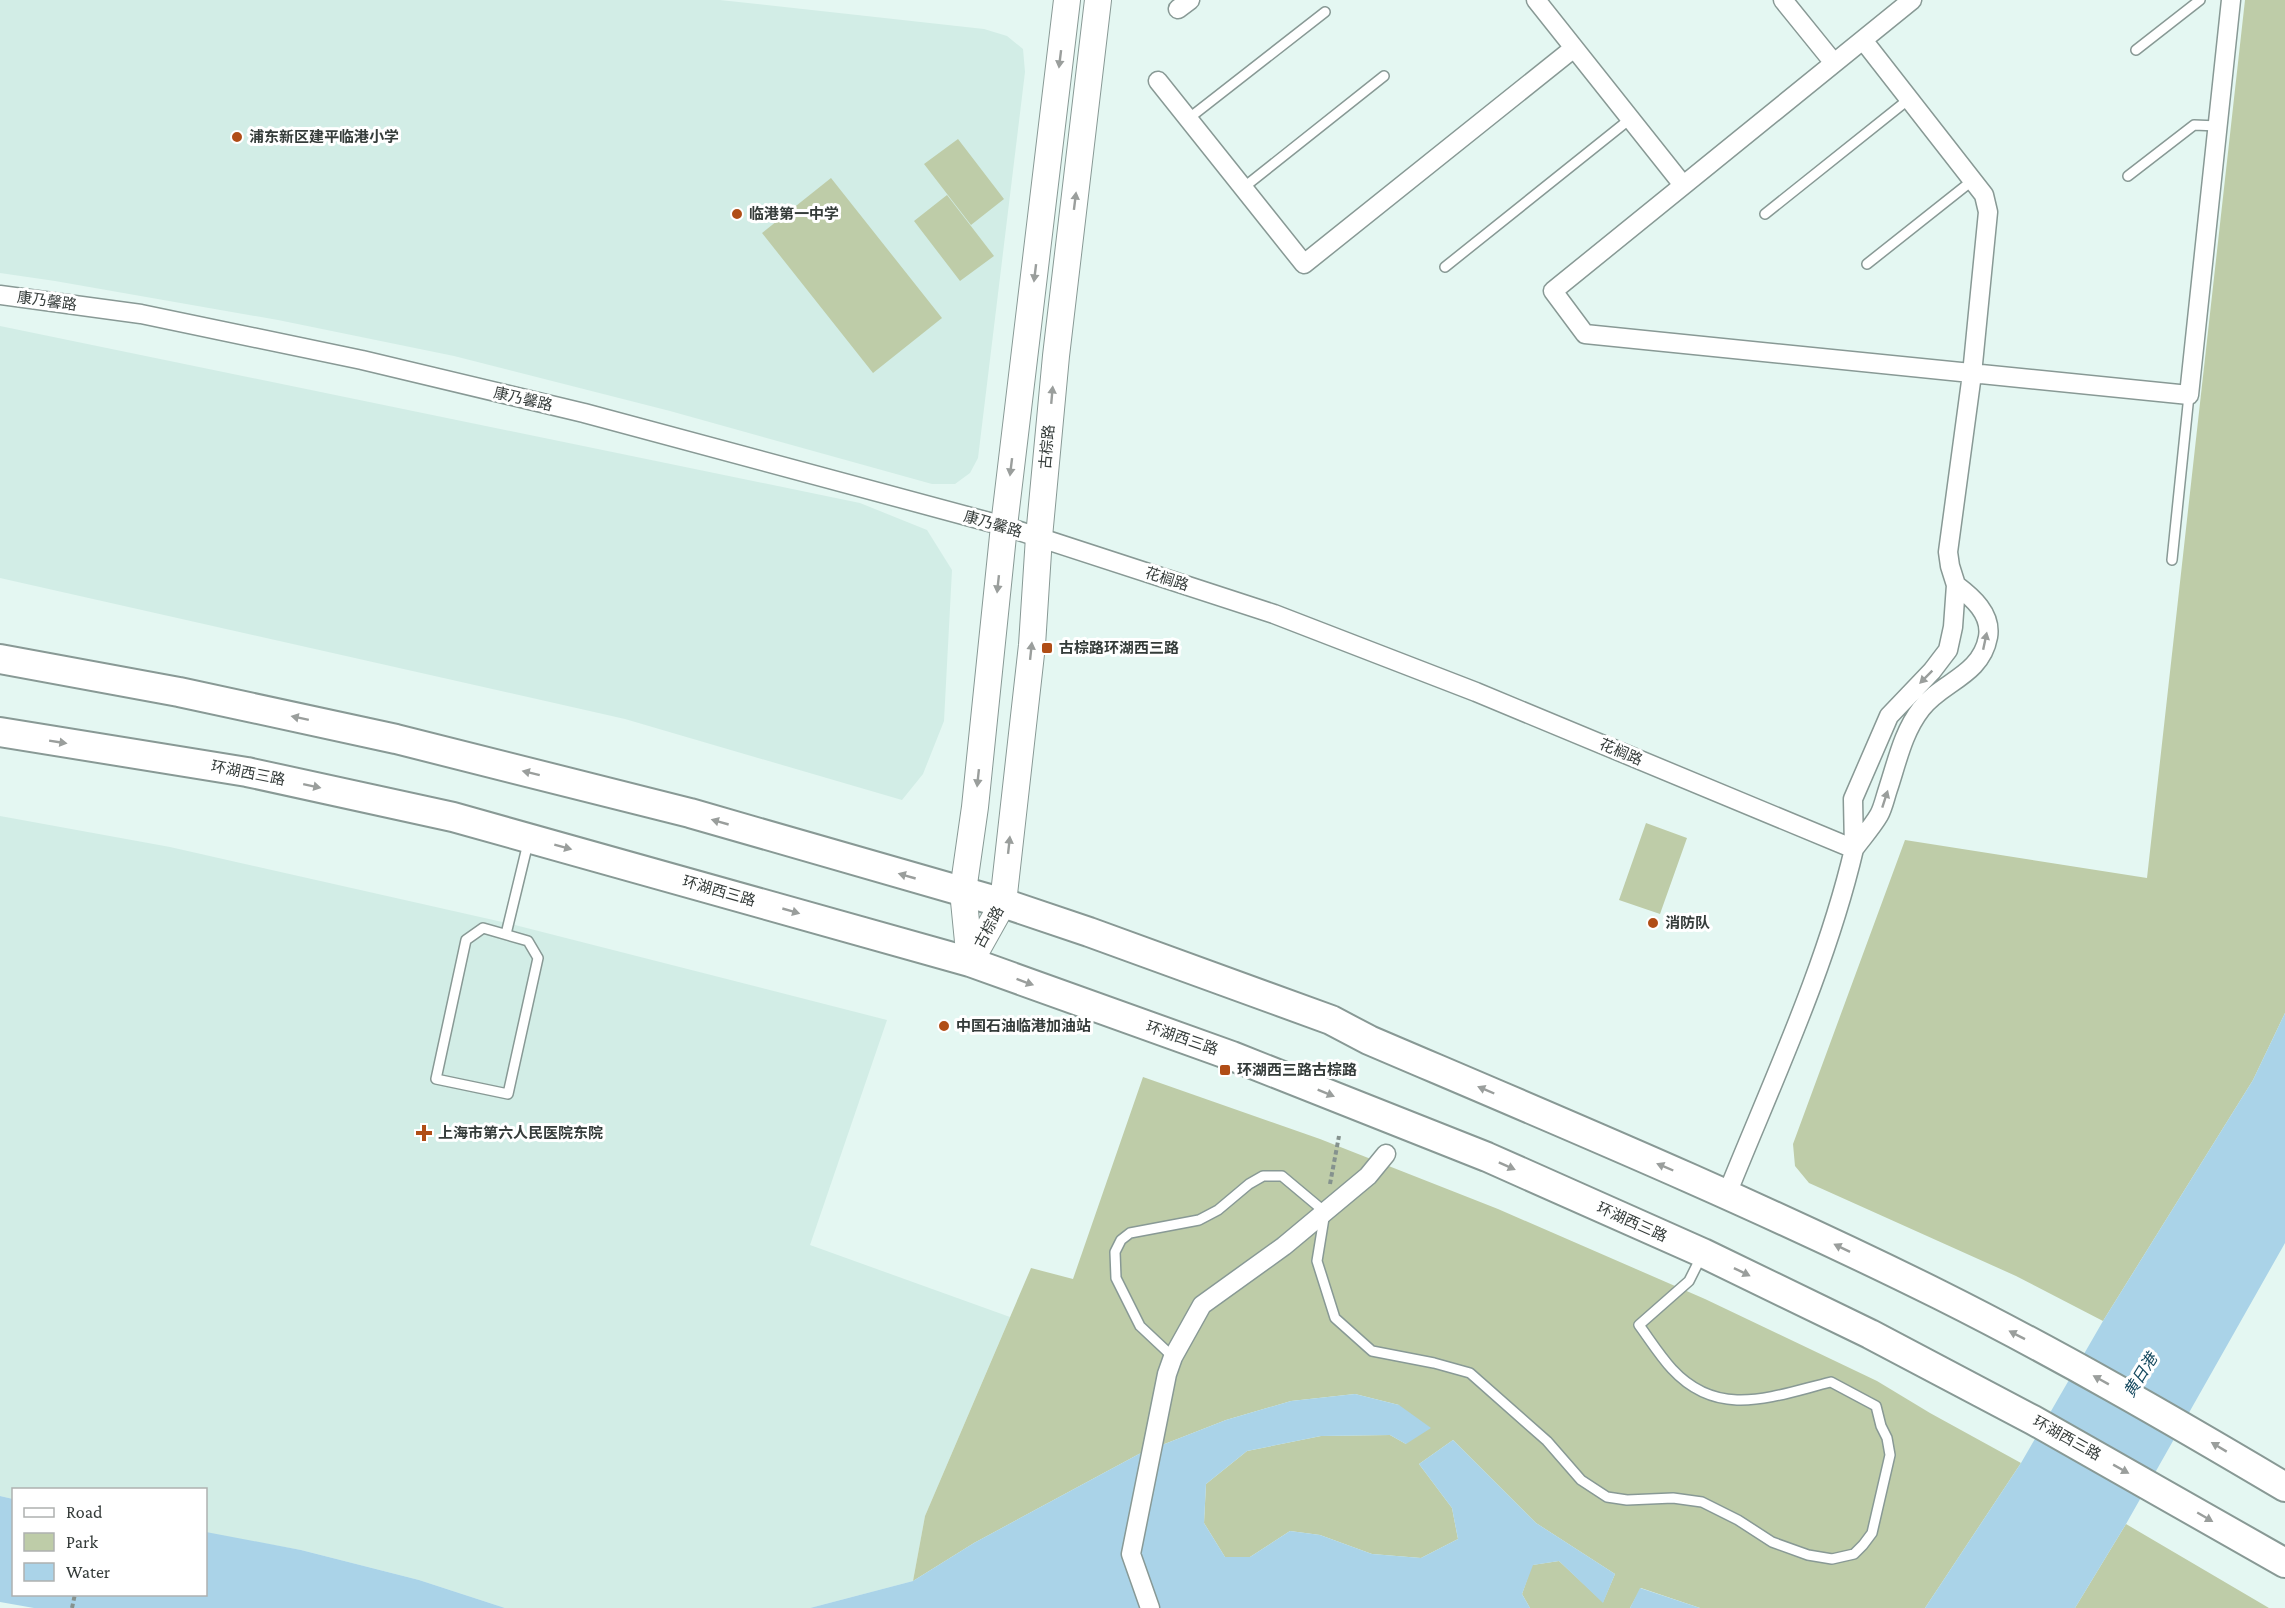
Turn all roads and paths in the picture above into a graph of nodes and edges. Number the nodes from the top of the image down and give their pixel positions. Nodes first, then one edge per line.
1 (1062, 0) edge
2 (1067, 0) edge
3 (1536, 0) edge
4 (1783, 0) edge
5 (1912, 0) edge
6 (2200, 0) edge
7 (2231, 0) edge
8 (1097, 2) edge
9 (1325, 12) dead end
10 (1863, 40) junction
11 (1574, 48) junction
12 (2136, 50) dead end
13 (1834, 63) junction
14 (1384, 76) dead end
15 (1158, 81) dead end
16 (1909, 99) junction
17 (1188, 119) junction
18 (1630, 119) junction
19 (2218, 126) junction
20 (2128, 176) dead end
21 (1973, 180) junction
22 (1683, 185) junction
23 (1243, 188) junction
24 (1765, 214) dead end
25 (1867, 264) dead end
26 (1445, 267) dead end
27 (0, 295) edge
28 (1972, 374) junction
29 (2189, 395) junction
30 (1004, 526) junction
31 (1039, 537) junction
32 (2172, 560) dead end
33 (1956, 585) junction
34 (0, 659) edge
35 (0, 732) edge
36 (530, 837) junction
37 (1854, 849) junction
38 (963, 891) junction
39 (1003, 903) junction
40 (506, 934) junction
41 (970, 962) junction
42 (1339, 1136) dead end
43 (1386, 1154) dead end
44 (1727, 1194) junction
45 (1325, 1212) junction
46 (1703, 1253) junction
47 (1170, 1365) junction
48 (2285, 1487) edge
49 (2285, 1563) edge
50 (1150, 1608) edge

1 - 2 street
2 - 8 street
2 -> 30 street, 古棕路
3 - 11 street
4 - 13 street
5 - 10 street
6 - 12 lane
7 - 19 street
31 -> 8 street, 古棕路
9 - 17 lane
10 - 13 street
10 - 16 street
11 - 18 street
11 - 23 street
13 - 22 street
14 - 23 lane
15 - 17 street
16 - 21 street
16 - 24 lane
17 - 23 street
18 - 22 street
18 - 26 lane
19 - 20 lane
19 - 29 street
21 - 25 lane
21 - 28 street
22 - 28 street
27 - 30 street, 康乃馨路
28 - 29 street
28 - 33 street
29 - 32 lane
30 - 31 street, 康乃馨路
30 -> 38 street, 古棕路
31 - 37 street, 花榈路
39 -> 31 street, 古棕路
33 -> 37 street
37 -> 33 street
38 -> 34 main road
35 -> 36 main road, 环湖西三路
36 - 40 lane
36 -> 41 main road, 环湖西三路
37 - 44 street
38 - 39 main road
38 - 41 street, 古棕路
39 - 41 street, 古棕路
44 -> 39 main road
40 - 40 lane
41 -> 46 main road, 环湖西三路
42 - 45 path
43 - 45 street
48 -> 44 main road
45 - 46 lane
45 - 47 street
45 - 47 lane
46 -> 49 main road, 环湖西三路
47 - 50 street

